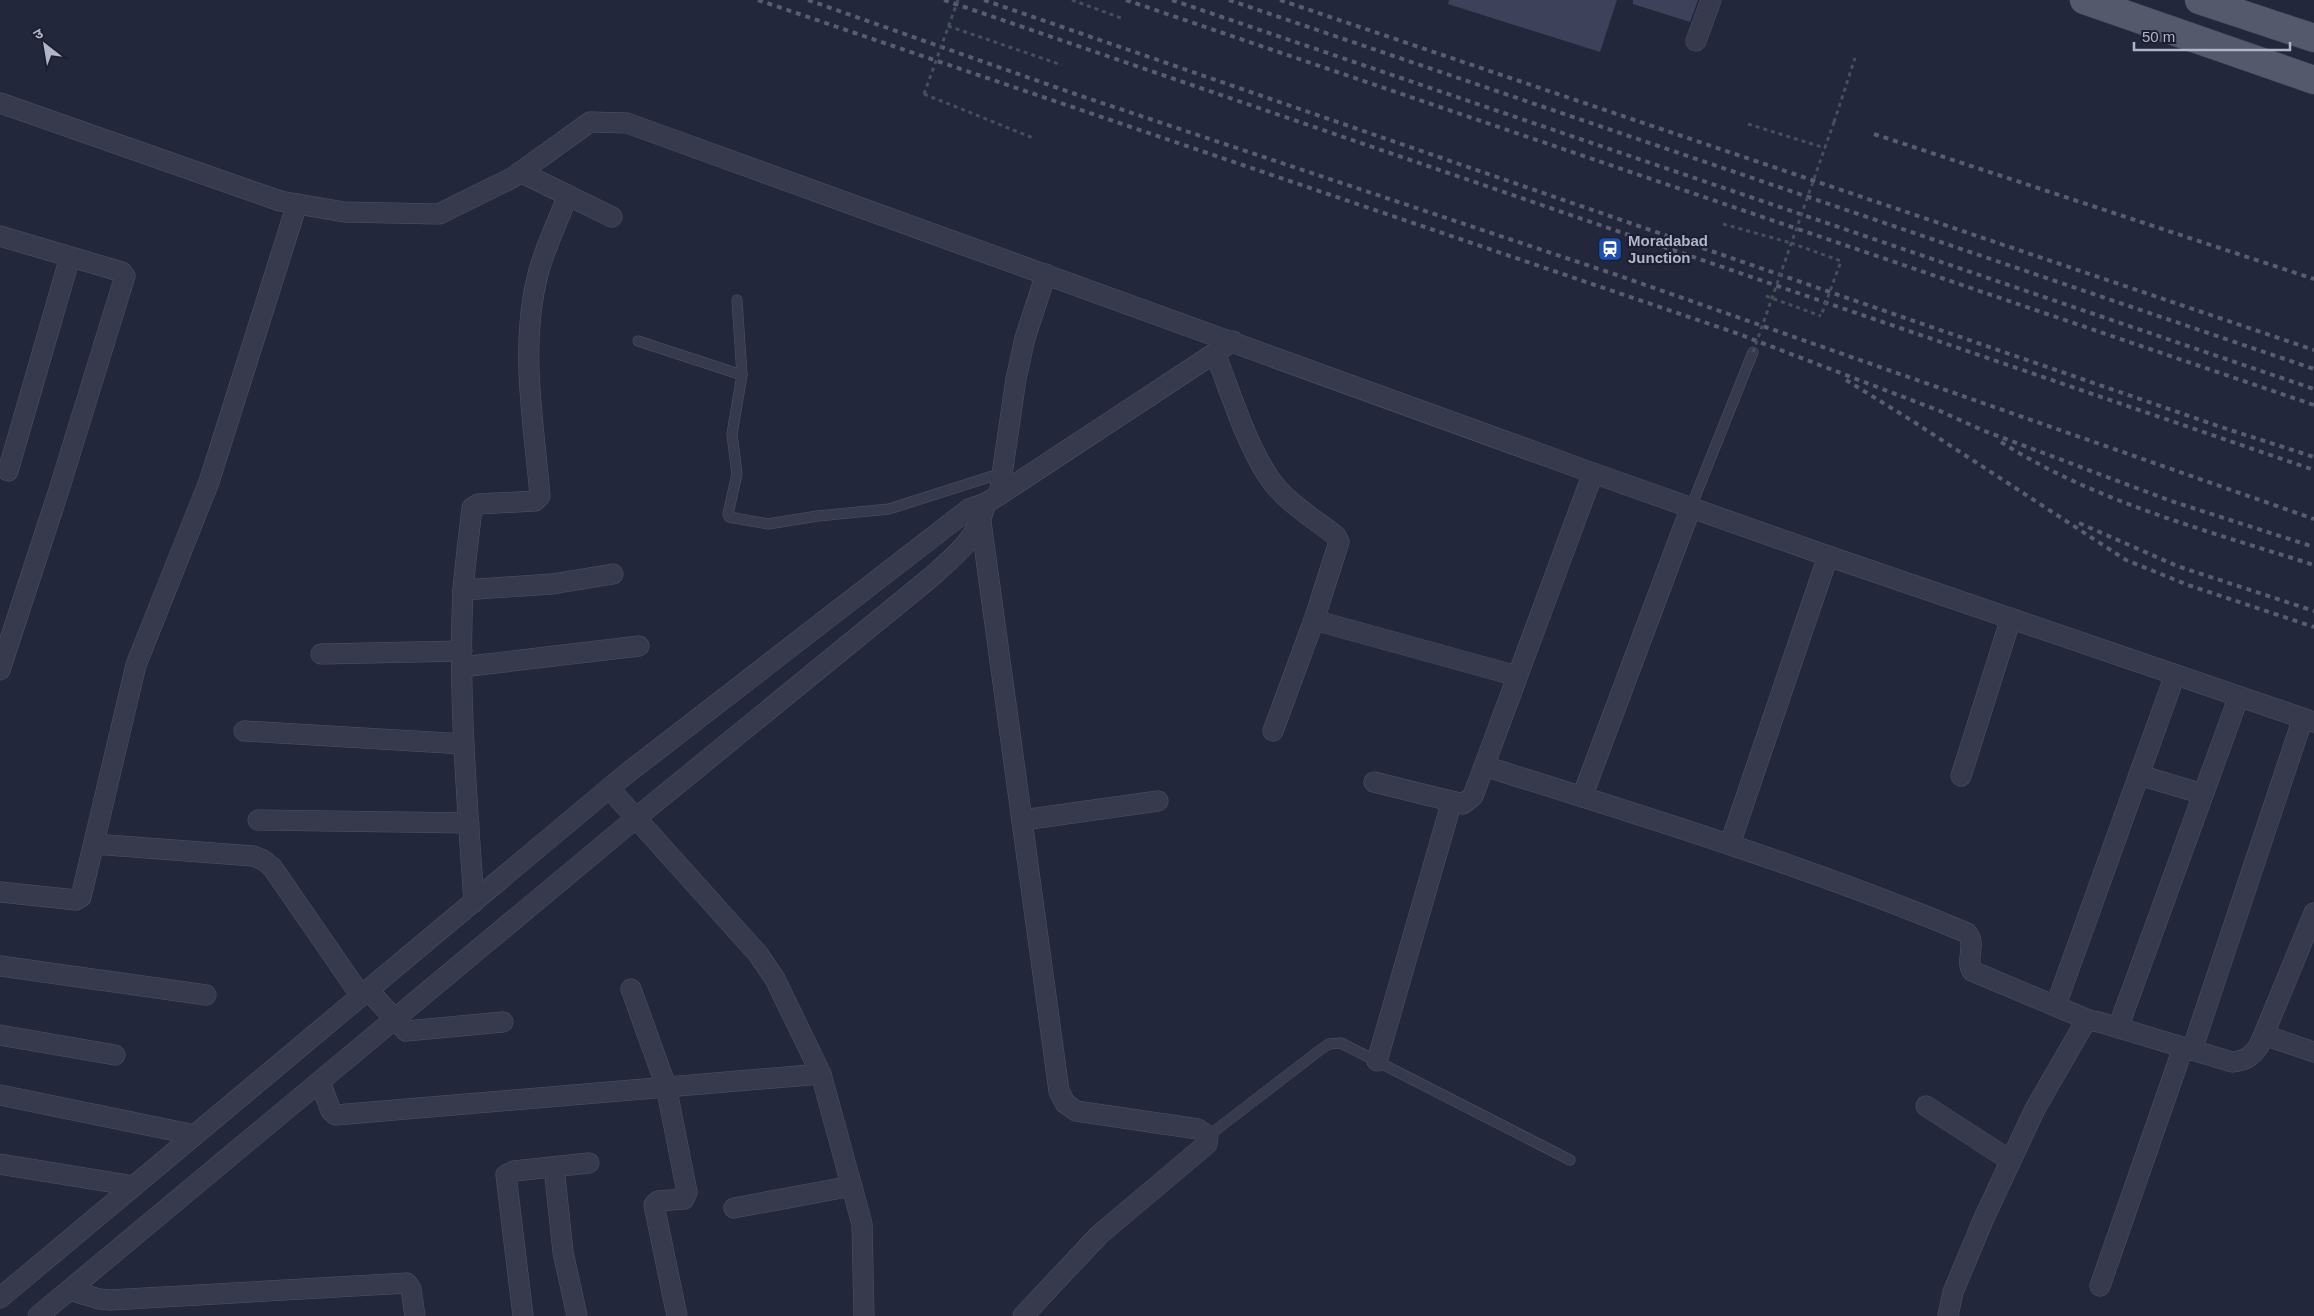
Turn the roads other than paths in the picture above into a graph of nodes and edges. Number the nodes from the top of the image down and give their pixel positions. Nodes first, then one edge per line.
1 (1711, 0) edge
2 (2084, 0) edge
3 (2199, 0) edge
4 (2314, 38) edge
5 (1696, 41) dead end
6 (2314, 80) edge
7 (0, 103) edge
8 (520, 172) junction
9 (568, 196) junction
10 (297, 204) junction
11 (612, 217) dead end
12 (0, 236) edge
13 (70, 257) junction
14 (1046, 274) junction
15 (737, 300) dead end
16 (638, 341) dead end
17 (1234, 341) junction
18 (1753, 352) road end
19 (1214, 353) junction
20 (742, 375) junction
21 (8, 471) dead end
22 (1002, 473) junction
23 (1593, 473) junction
24 (993, 499) junction
25 (1692, 507) junction
26 (981, 522) junction
27 (1828, 556) junction
28 (613, 574) dead end
29 (463, 590) junction
30 (2011, 618) junction
31 (1314, 620) junction
32 (639, 646) dead end
33 (321, 654) dead end
34 (462, 659) junction
35 (0, 670) edge
36 (2175, 675) junction
37 (1517, 676) junction
38 (2239, 696) junction
39 (2308, 720) edge
40 (1273, 731) dead end
41 (244, 732) dead end
42 (464, 744) junction
43 (1484, 766) junction
44 (2139, 775) junction
45 (1961, 776) dead end
46 (1374, 782) dead end
47 (609, 788) junction
48 (2203, 794) junction
49 (1582, 797) junction
50 (1158, 801) dead end
51 (1452, 801) junction
52 (636, 818) junction
53 (258, 820) dead end
54 (1023, 820) junction
55 (469, 823) junction
56 (94, 844) junction
57 (1730, 844) junction
58 (0, 892) edge
59 (474, 902) junction
60 (2314, 913) edge
61 (0, 966) edge
62 (631, 989) dead end
63 (365, 993) junction
64 (206, 995) dead end
65 (2056, 1005) junction
66 (395, 1019) junction
67 (2091, 1021) junction
68 (503, 1022) dead end
69 (2118, 1028) junction
70 (0, 1035) edge
71 (2264, 1035) junction
72 (2187, 1049) junction
73 (2314, 1052) edge
74 (115, 1055) dead end
75 (1377, 1061) junction
76 (821, 1074) junction
77 (320, 1082) junction
78 (666, 1086) junction
79 (0, 1094) edge
80 (1926, 1106) dead end
81 (195, 1135) junction
82 (1208, 1136) junction
83 (1570, 1160) dead end
84 (2011, 1161) junction
85 (589, 1163) dead end
86 (0, 1164) edge
87 (554, 1167) junction
88 (134, 1186) junction
89 (852, 1186) junction
90 (734, 1208) dead end
91 (2100, 1286) dead end
92 (69, 1290) junction
93 (0, 1298) edge
94 (38, 1316) edge
95 (415, 1316) edge
96 (523, 1316) edge
97 (577, 1316) edge
98 (677, 1316) edge
99 (864, 1316) edge
100 (1023, 1316) edge
101 (1948, 1316) edge

1 - 5 street
2 - 6 main road
3 - 4 main road
7 - 10 street
8 - 9 street
8 - 10 street
8 - 14 street
9 - 11 street
9 - 29 street
10 - 56 street
12 - 13 street
13 - 21 street
13 - 35 street
14 - 17 street
14 - 22 street
15 - 20 lane
16 - 20 lane
17 - 19 street
17 - 23 street
18 - 25 lane
19 - 24 street
19 - 31 street
20 - 22 lane
22 - 24 street
23 - 25 street
23 - 37 street
24 - 26 street
24 - 47 street
25 - 27 street
25 - 49 street
26 - 52 street
26 - 54 street
27 - 30 street
27 - 57 street
28 - 29 street
29 - 34 street
30 - 36 street
30 - 45 street
31 - 37 street
31 - 40 street
32 - 34 street
33 - 34 street
34 - 42 street
36 - 38 street
36 - 44 street
37 - 43 street
38 - 39 street
38 - 48 street
39 - 72 street
41 - 42 street
42 - 55 street
43 - 49 street
43 - 51 street
44 - 48 street
44 - 65 street
46 - 51 street
47 - 52 street
47 - 59 street
48 - 69 street
49 - 57 street
50 - 54 street
51 - 75 street
52 - 66 street
52 - 76 street
53 - 55 street
54 - 82 street
55 - 59 street
56 - 58 street
56 - 63 street
57 - 65 street
59 - 63 street
60 - 71 street
61 - 64 street
62 - 78 street
63 - 66 street
63 - 81 street
65 - 67 street
66 - 68 street
66 - 77 street
67 - 69 street
67 - 84 street
69 - 72 street
70 - 74 street
71 - 72 street
71 - 73 street
72 - 91 street
75 - 82 lane
75 - 83 lane
76 - 78 street
76 - 89 street
77 - 78 street
77 - 92 street
78 - 98 street
79 - 81 street
80 - 84 street
81 - 88 street
82 - 100 street
84 - 101 street
85 - 87 street
86 - 88 street
87 - 96 street
87 - 97 street
88 - 93 street
89 - 90 street
89 - 99 street
92 - 94 street
92 - 95 street

